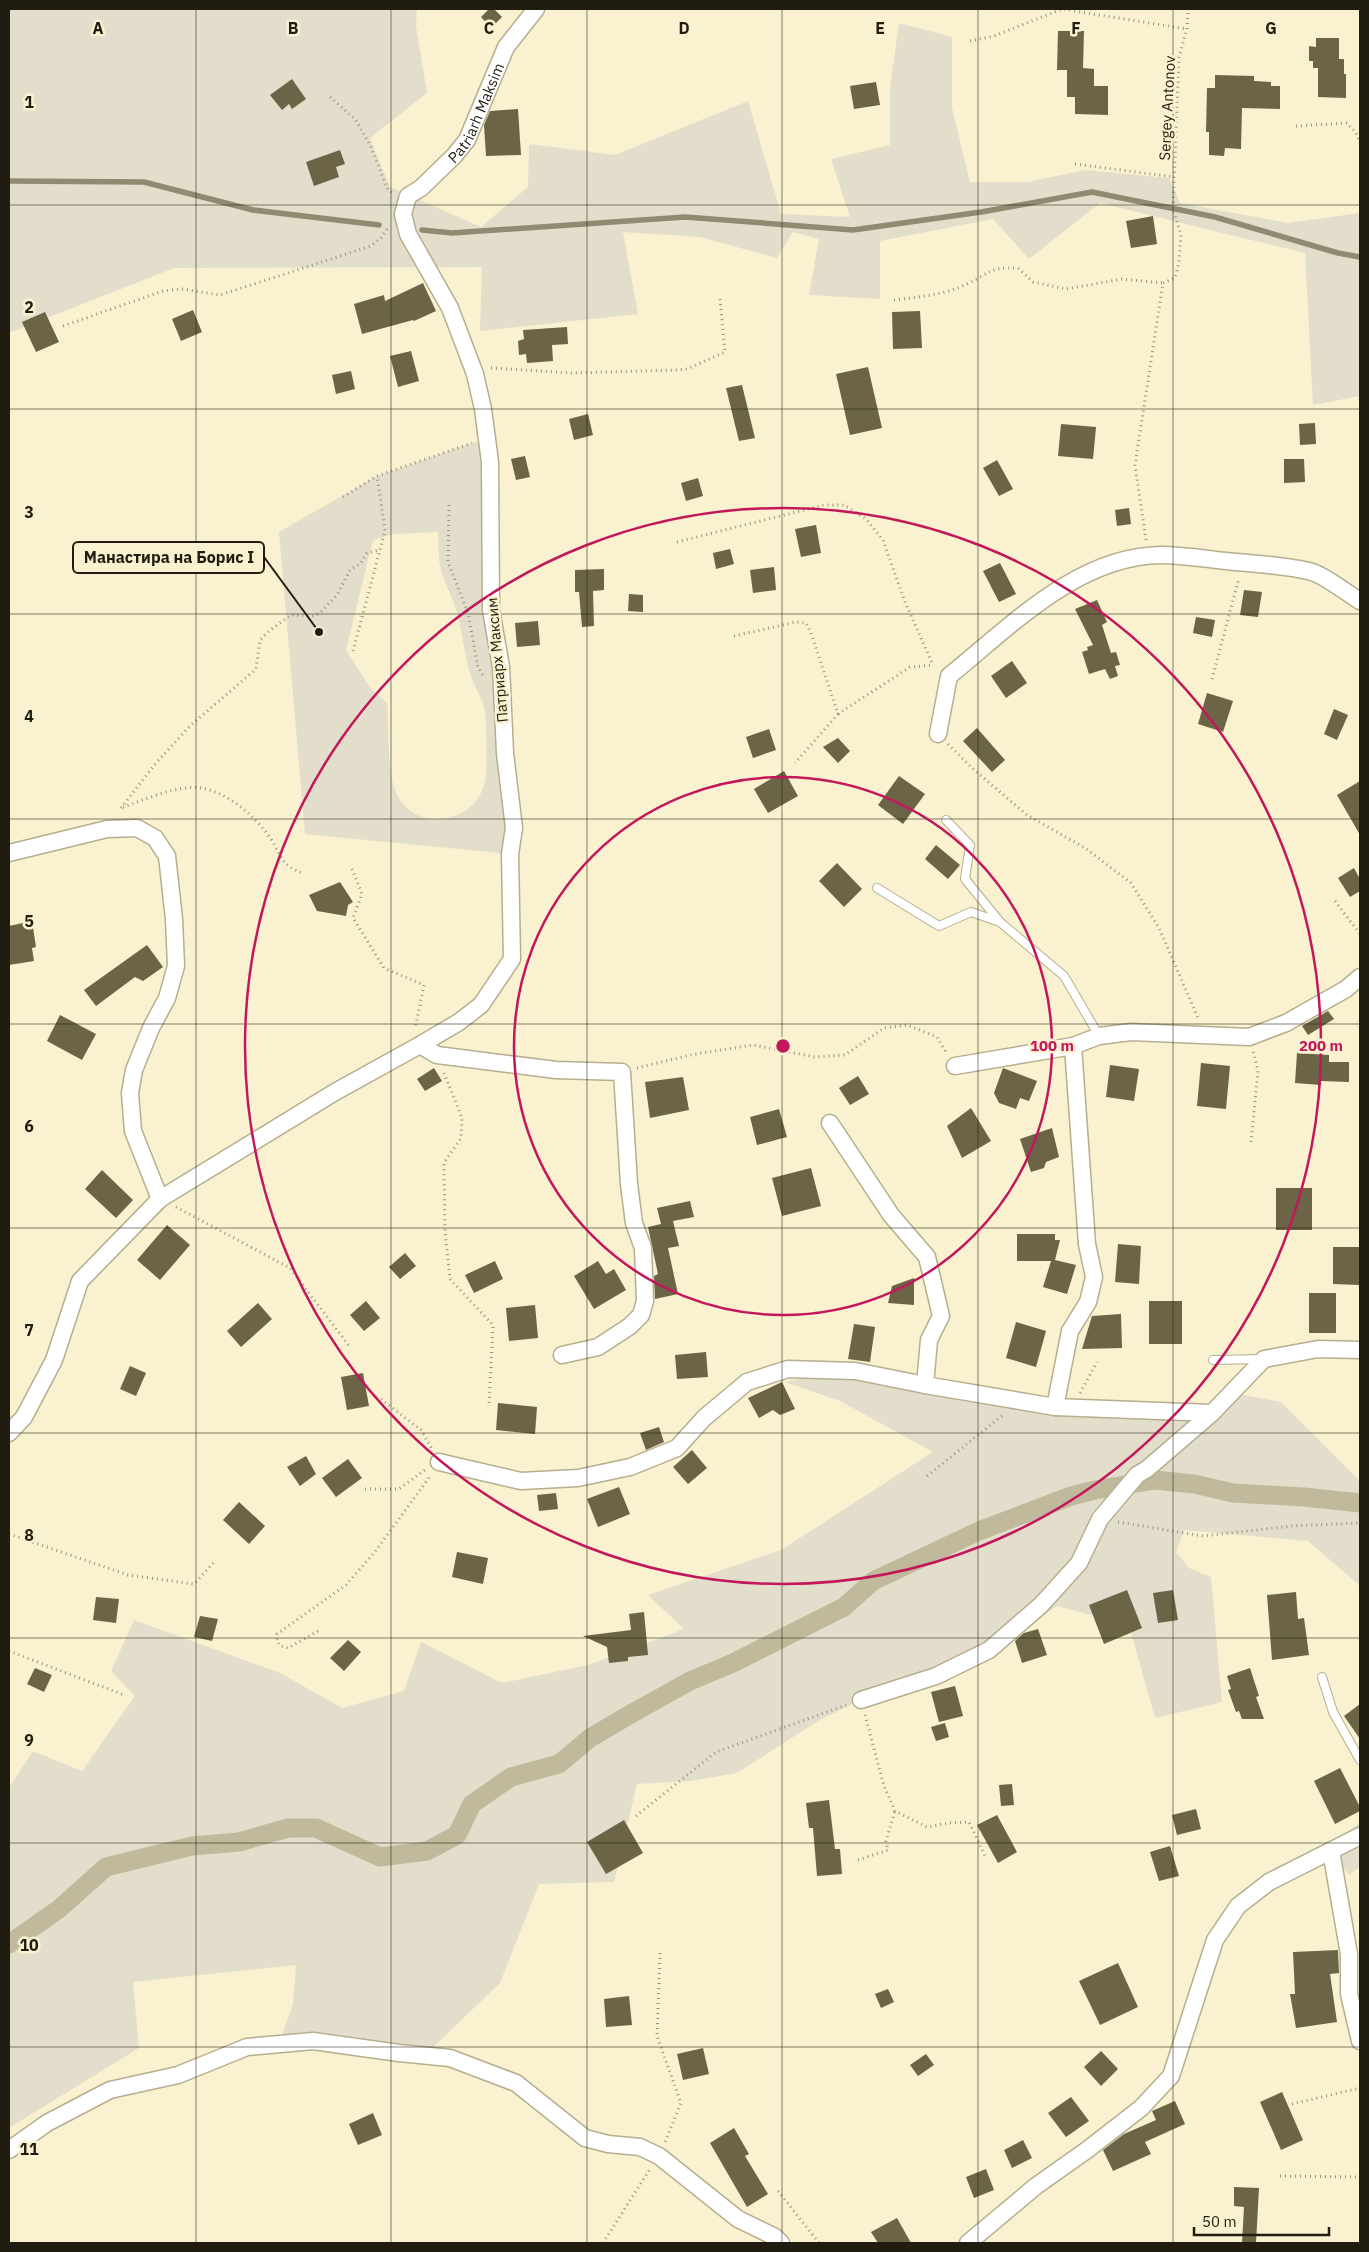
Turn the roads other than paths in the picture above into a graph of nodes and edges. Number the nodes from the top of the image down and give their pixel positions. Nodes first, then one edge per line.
1 (536, 9) edge
2 (405, 206) joint
3 (1360, 601) edge
4 (938, 734) road end
5 (946, 820) dead end
6 (9, 853) edge
7 (877, 888) dead end
8 (1000, 922) junction
9 (1360, 977) edge
10 (1099, 1036) junction
11 (420, 1044) junction
12 (1073, 1046) junction
13 (955, 1066) road end
14 (830, 1123) dead end
15 (160, 1199) junction
16 (1360, 1350) edge
17 (562, 1355) dead end
18 (1264, 1359) junction
19 (1213, 1360) dead end
20 (925, 1385) junction
21 (1055, 1407) junction
22 (1212, 1413) junction
23 (9, 1434) edge
24 (439, 1462) road end
25 (1322, 1677) dead end
26 (861, 1700) road end
27 (1360, 1760) edge
28 (1360, 1836) edge
29 (1331, 1851) junction
30 (1360, 2041) edge
31 (9, 2150) edge
32 (781, 2243) edge
33 (968, 2243) edge

1 - 2 street, Patriarh Maksim
2 - 11 street, Патриарх Максим
3 - 4 street
5 - 8 lane
6 - 15 street
7 - 8 lane
8 - 10 lane
9 - 10 street
10 - 12 street
11 - 15 street, Патриарх Максим
11 - 17 street
12 - 13 street
12 - 21 street
14 - 20 street
15 - 23 street, Патриарх Максим
16 - 18 street
18 - 19 lane
18 - 22 street
20 - 21 street
20 - 24 street
21 - 22 street
22 - 26 street
25 - 27 lane
28 - 29 street
29 - 30 street
29 - 33 street
31 - 32 street

